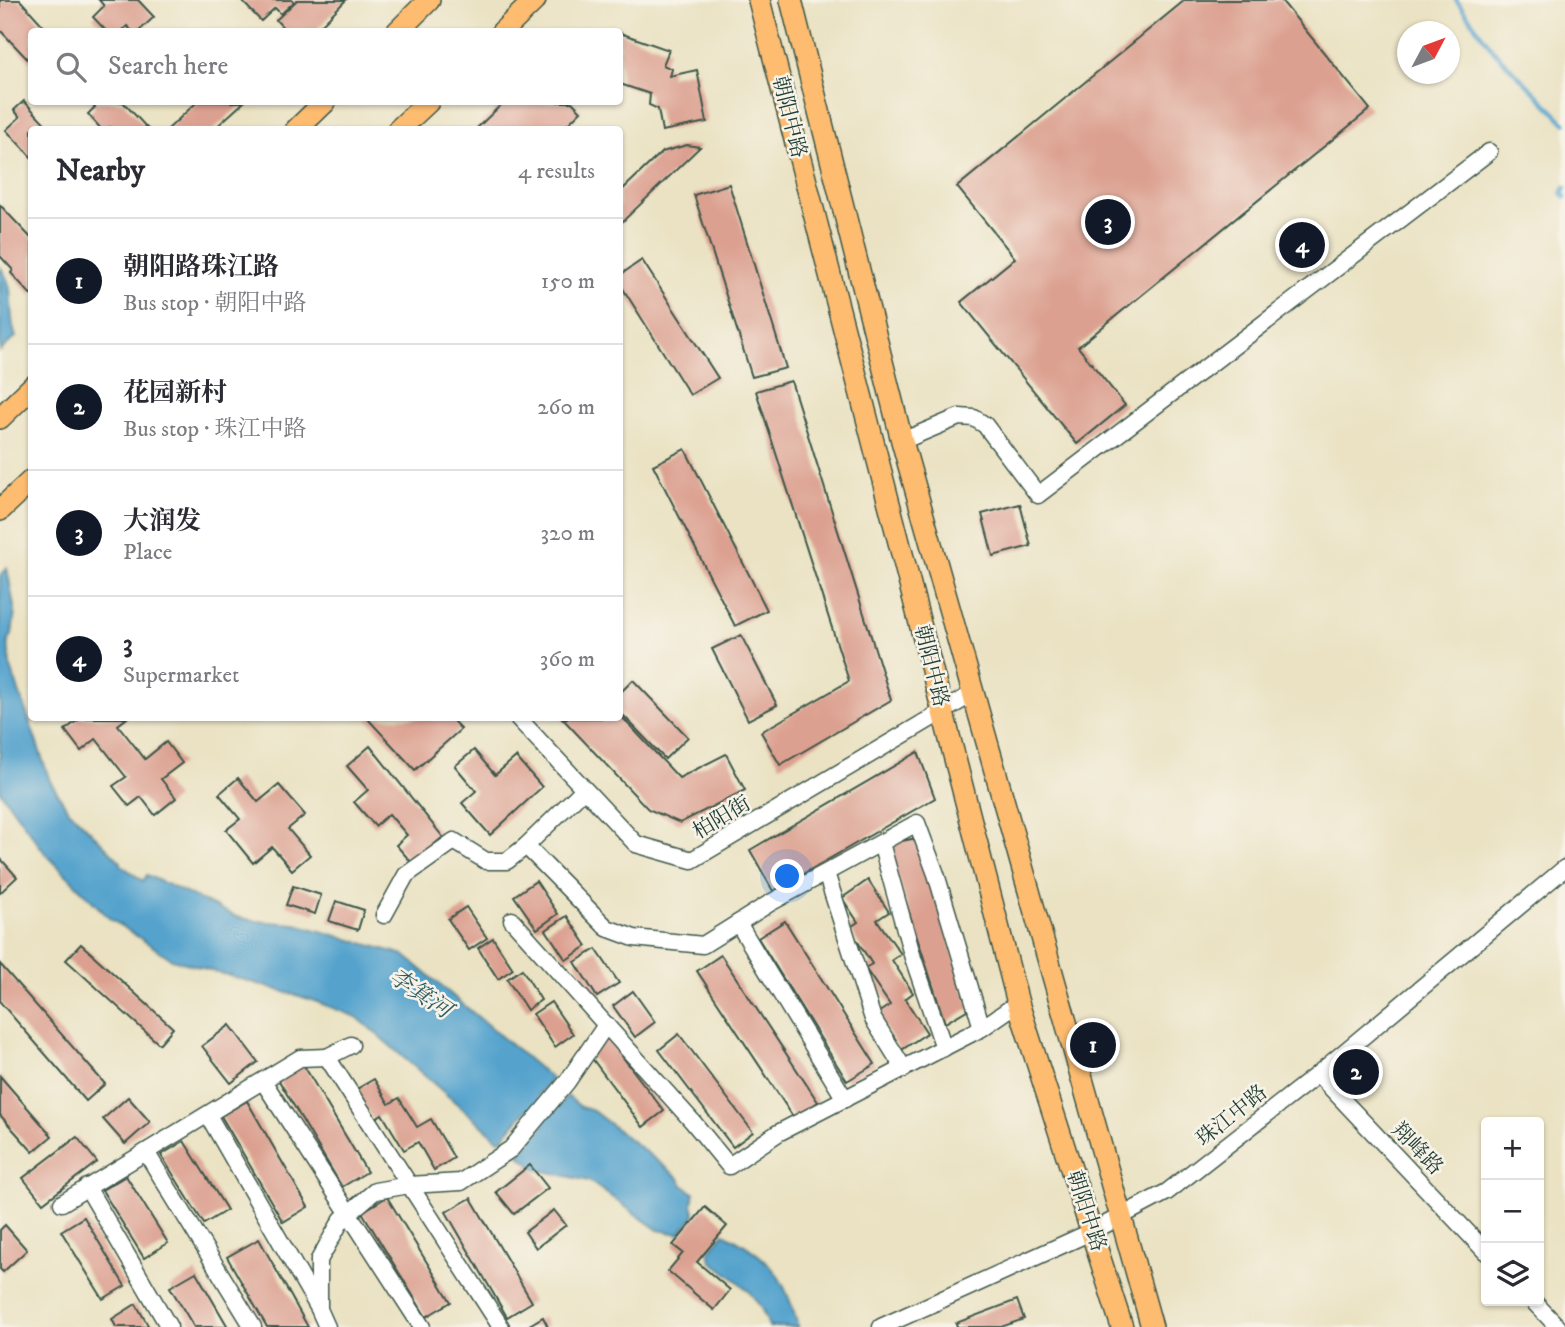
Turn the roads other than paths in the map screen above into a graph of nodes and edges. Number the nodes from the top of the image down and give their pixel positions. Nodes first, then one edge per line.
1 (429, 0) edge
2 (535, 0) edge
3 (759, 0) edge
4 (791, 0) edge
5 (401, 28) edge
6 (506, 28) edge
7 (322, 105) edge
8 (425, 105) edge
9 (300, 126) edge
10 (402, 126) edge
11 (1489, 152) dead end
12 (28, 391) edge
13 (7, 411) edge
14 (902, 440) junction
15 (28, 483) edge
16 (0, 510) edge
17 (972, 694) junction
18 (942, 712) junction
19 (521, 721) edge
20 (584, 789) junction
21 (881, 843) junction
22 (526, 846) junction
23 (1565, 868) edge
24 (826, 873) junction
25 (384, 915) dead end
26 (513, 920) dead end
27 (738, 923) junction
28 (1018, 1003) junction
29 (606, 1025) junction
30 (982, 1028) junction
31 (351, 1045) dead end
32 (944, 1048) junction
33 (327, 1057) junction
34 (904, 1069) junction
35 (1318, 1074) junction
36 (263, 1081) junction
37 (845, 1100) junction
38 (208, 1115) junction
39 (146, 1152) junction
40 (409, 1185) junction
41 (87, 1188) junction
42 (62, 1203) dead end
43 (348, 1214) junction
44 (1120, 1218) junction
45 (1093, 1231) junction
46 (1481, 1247) edge
47 (1538, 1306) edge
48 (319, 1309) junction
49 (169, 1327) edge
50 (253, 1327) edge
51 (327, 1327) edge
52 (422, 1327) edge
53 (501, 1327) edge
54 (881, 1327) edge
55 (1122, 1327) edge
56 (1152, 1327) edge
57 (1558, 1327) edge

1 - 5 main road
2 - 6 main road
3 - 18 main road, 朝阳中路
4 - 14 main road, 朝阳中路
7 - 9 main road
8 - 10 main road
11 - 14 street
12 - 13 main road
14 - 17 main road, 朝阳中路
15 - 16 main road
17 - 18 street, 柏阳街
17 - 44 main road, 朝阳中路
18 - 20 street, 柏阳街
18 - 28 main road, 朝阳中路
19 - 20 street, 柏阳街
20 - 22 street
21 - 24 street
21 - 30 street
21 - 32 street
22 - 25 street
22 - 27 street
23 - 35 street, 珠江中路
24 - 27 street
24 - 34 street
26 - 29 street
27 - 37 street
28 - 30 street
28 - 45 main road, 朝阳中路
29 - 37 street
29 - 40 street
30 - 32 street
31 - 33 street
32 - 34 street
33 - 36 street
33 - 40 street
34 - 37 street
35 - 44 street, 珠江中路
35 - 46 street, 翔峰路
36 - 38 street
36 - 43 street
38 - 39 street
38 - 48 street
39 - 41 street
39 - 50 street
40 - 43 street
40 - 53 street
41 - 42 street
41 - 49 street
43 - 48 street
43 - 52 street
44 - 45 street, 珠江中路
44 - 56 main road, 朝阳中路
45 - 54 street, 珠江中路
45 - 55 main road, 朝阳中路
47 - 57 street
48 - 51 street

